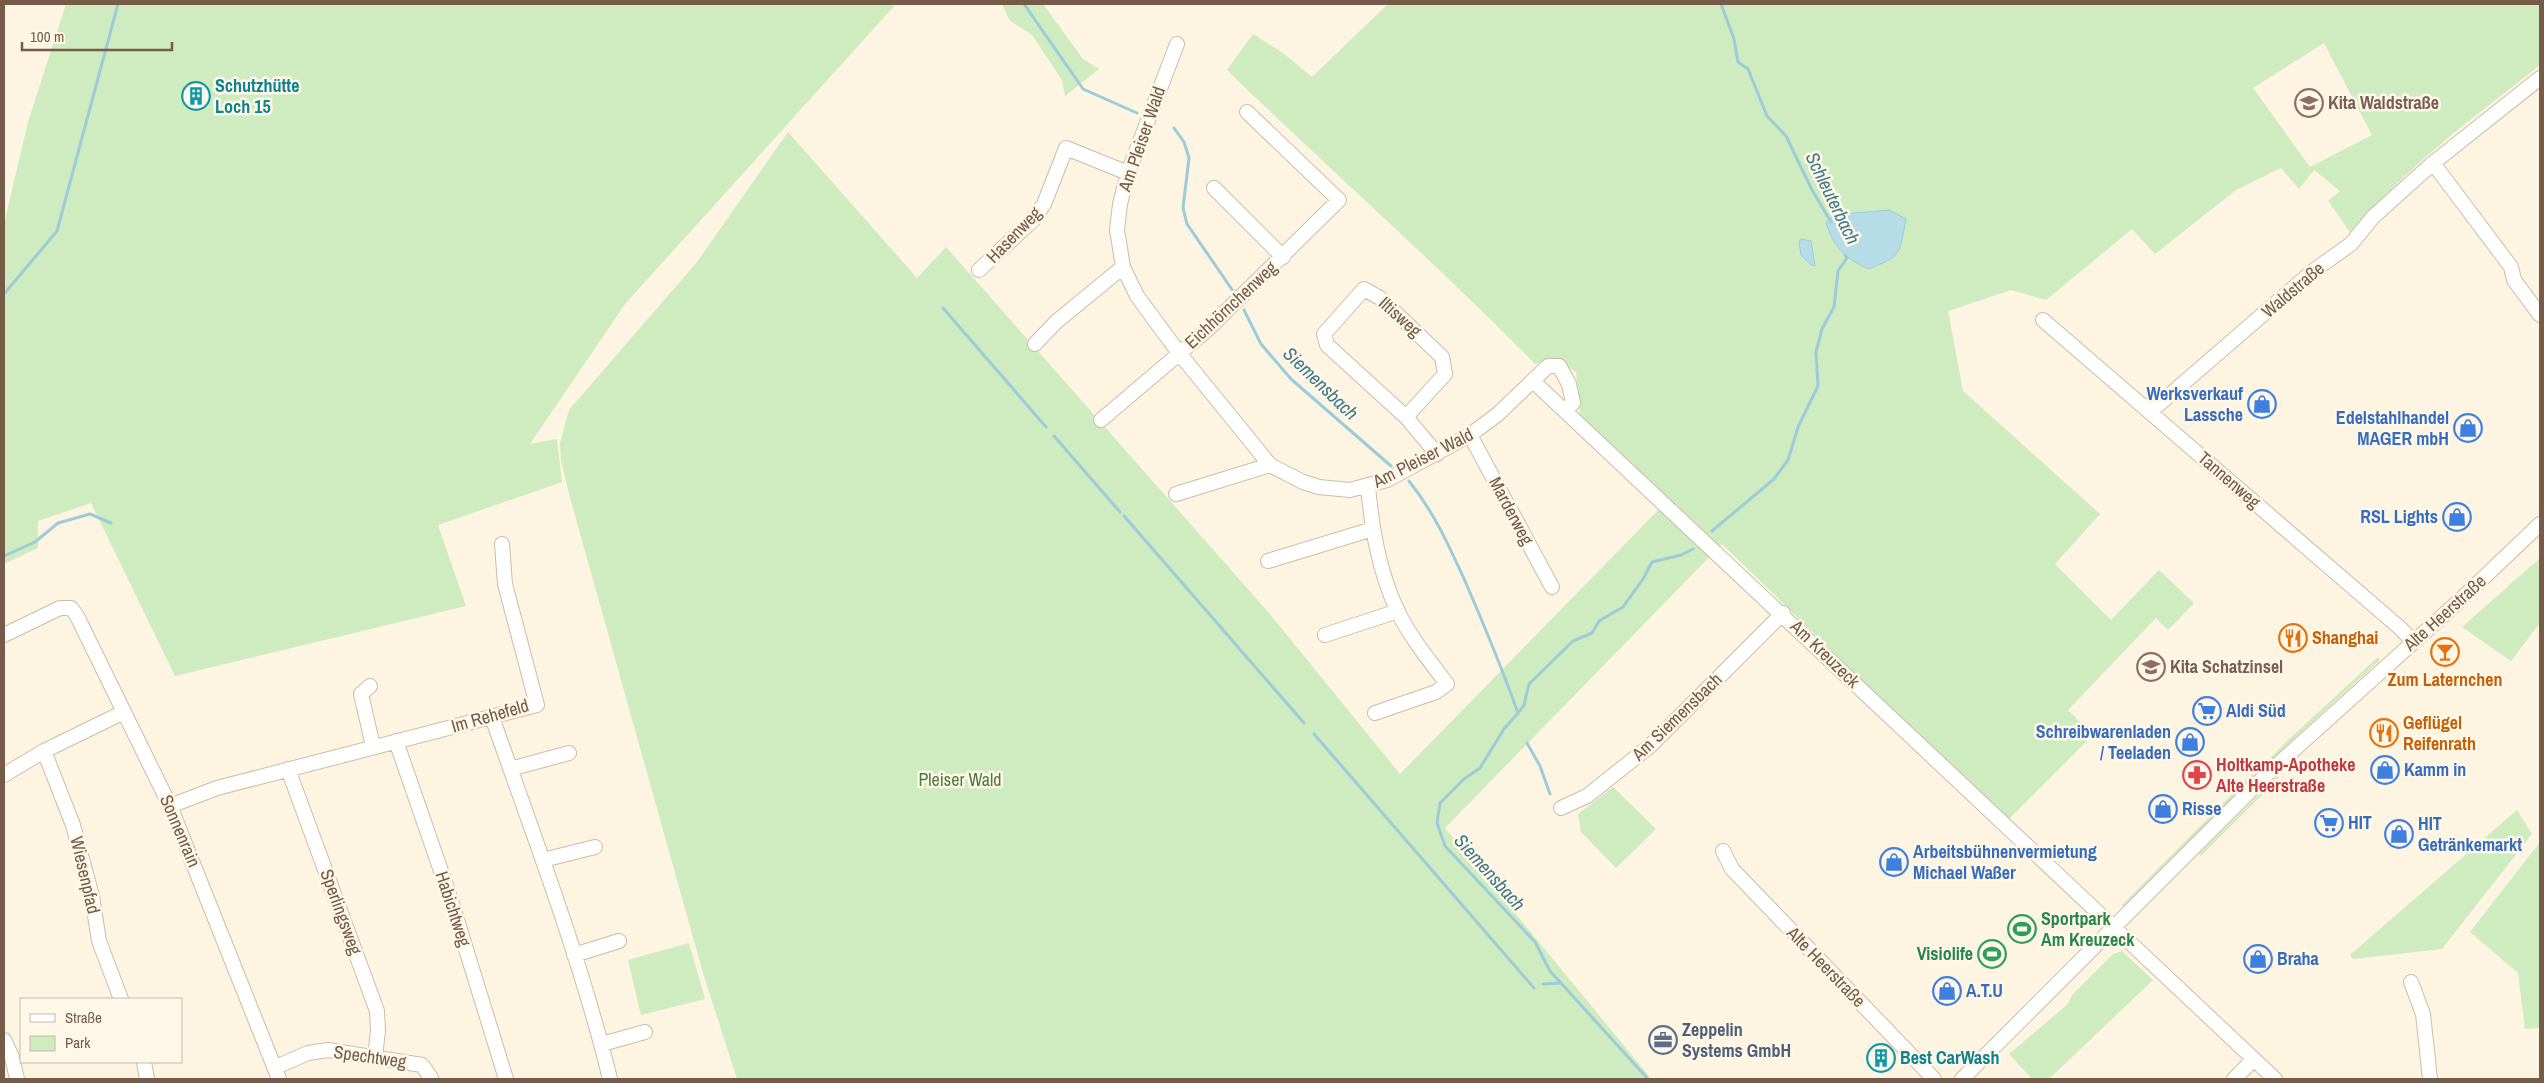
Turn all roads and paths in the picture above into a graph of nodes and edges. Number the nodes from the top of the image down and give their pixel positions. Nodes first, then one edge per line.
1 (1177, 44) dead end
2 (2540, 78) edge
3 (1247, 112) dead end
4 (2434, 164) junction
5 (1128, 173) junction
6 (1214, 188) dead end
7 (1283, 257) junction
8 (1123, 267) junction
9 (979, 270) dead end
10 (2540, 315) edge
11 (2043, 320) dead end
12 (1035, 344) dead end
13 (1178, 353) junction
14 (1534, 382) junction
15 (1565, 410) junction
16 (2150, 412) junction
17 (1406, 417) junction
18 (1101, 420) dead end
19 (1470, 436) junction
20 (1437, 454) junction
21 (1270, 465) junction
22 (1368, 486) junction
23 (1176, 494) dead end
24 (2540, 524) edge
25 (1372, 529) junction
26 (502, 544) dead end
27 (1268, 561) dead end
28 (1552, 587) dead end
29 (1398, 610) junction
30 (1782, 614) junction
31 (4, 635) edge
32 (1325, 635) dead end
33 (2414, 642) junction
34 (370, 686) dead end
35 (124, 712) junction
36 (1375, 713) dead end
37 (492, 717) junction
38 (396, 741) junction
39 (373, 746) junction
40 (44, 751) junction
41 (569, 753) dead end
42 (288, 769) junction
43 (510, 769) junction
44 (4, 775) edge
45 (170, 806) junction
46 (1561, 808) dead end
47 (595, 847) dead end
48 (1723, 851) dead end
49 (543, 860) junction
50 (2114, 928) junction
51 (619, 941) dead end
52 (574, 955) junction
53 (2411, 982) dead end
54 (121, 998) edge
55 (645, 1032) dead end
56 (4, 1040) edge
57 (602, 1044) junction
58 (375, 1056) junction
59 (2254, 1059) junction
60 (144, 1063) edge
61 (277, 1073) edge
62 (431, 1078) dead end
63 (17, 1079) edge
64 (147, 1079) edge
65 (506, 1079) edge
66 (610, 1079) edge
67 (1934, 1079) edge
68 (1962, 1079) edge
69 (2234, 1079) edge
70 (2275, 1079) edge
71 (2430, 1079) edge

1 - 5 street, Am Pleiser Wald
2 - 4 street, Waldstraße
3 - 7 street, Eichhörnchenweg
4 - 10 street
4 - 16 street, Waldstraße
5 - 8 street, Am Pleiser Wald
5 - 9 street, Hasenweg
6 - 7 street, Eichhörnchenweg
7 - 13 street, Eichhörnchenweg
8 - 12 street
8 - 13 street, Am Pleiser Wald
11 - 16 street, Tannenweg
13 - 18 street
13 - 21 street, Am Pleiser Wald
14 - 15 street, Am Kreuzeck
14 - 15 street, Am Pleiser Wald
14 - 19 street, Am Pleiser Wald
15 - 30 street, Am Kreuzeck
16 - 33 street, Tannenweg
17 - 17 street, Iltisweg
17 - 20 street, Iltisweg
19 - 20 street, Am Pleiser Wald
19 - 28 street, Marderweg
20 - 22 street, Am Pleiser Wald
21 - 22 street, Am Pleiser Wald
21 - 23 street
22 - 25 street
24 - 33 street, Alte Heerstraße
25 - 27 street
25 - 29 street
26 - 37 street, Im Rehefeld
29 - 32 street
29 - 36 street
30 - 46 street, Am Siemensbach
30 - 50 street, Am Kreuzeck
31 - 35 street, Sonnenrain
33 - 50 street, Alte Heerstraße
34 - 39 street
35 - 40 street
35 - 45 street, Sonnenrain
37 - 38 street, Im Rehefeld
37 - 43 street
38 - 39 street, Im Rehefeld
38 - 65 street, Habichtweg
39 - 42 street, Im Rehefeld
40 - 44 street
40 - 54 street, Wiesenpfad
41 - 43 street
42 - 45 street, Im Rehefeld
42 - 58 street, Sperlingsweg
43 - 49 street
45 - 61 street, Sonnenrain
47 - 49 street
48 - 67 street, Alte Heerstraße
49 - 52 street
50 - 59 street, Am Kreuzeck
50 - 68 street, Alte Heerstraße
51 - 52 street
52 - 57 street
53 - 71 street
55 - 57 street
56 - 63 street
57 - 66 street
58 - 61 street, Spechtweg
58 - 62 street, Spechtweg
59 - 69 street
59 - 70 street, Am Kreuzeck
60 - 64 street

